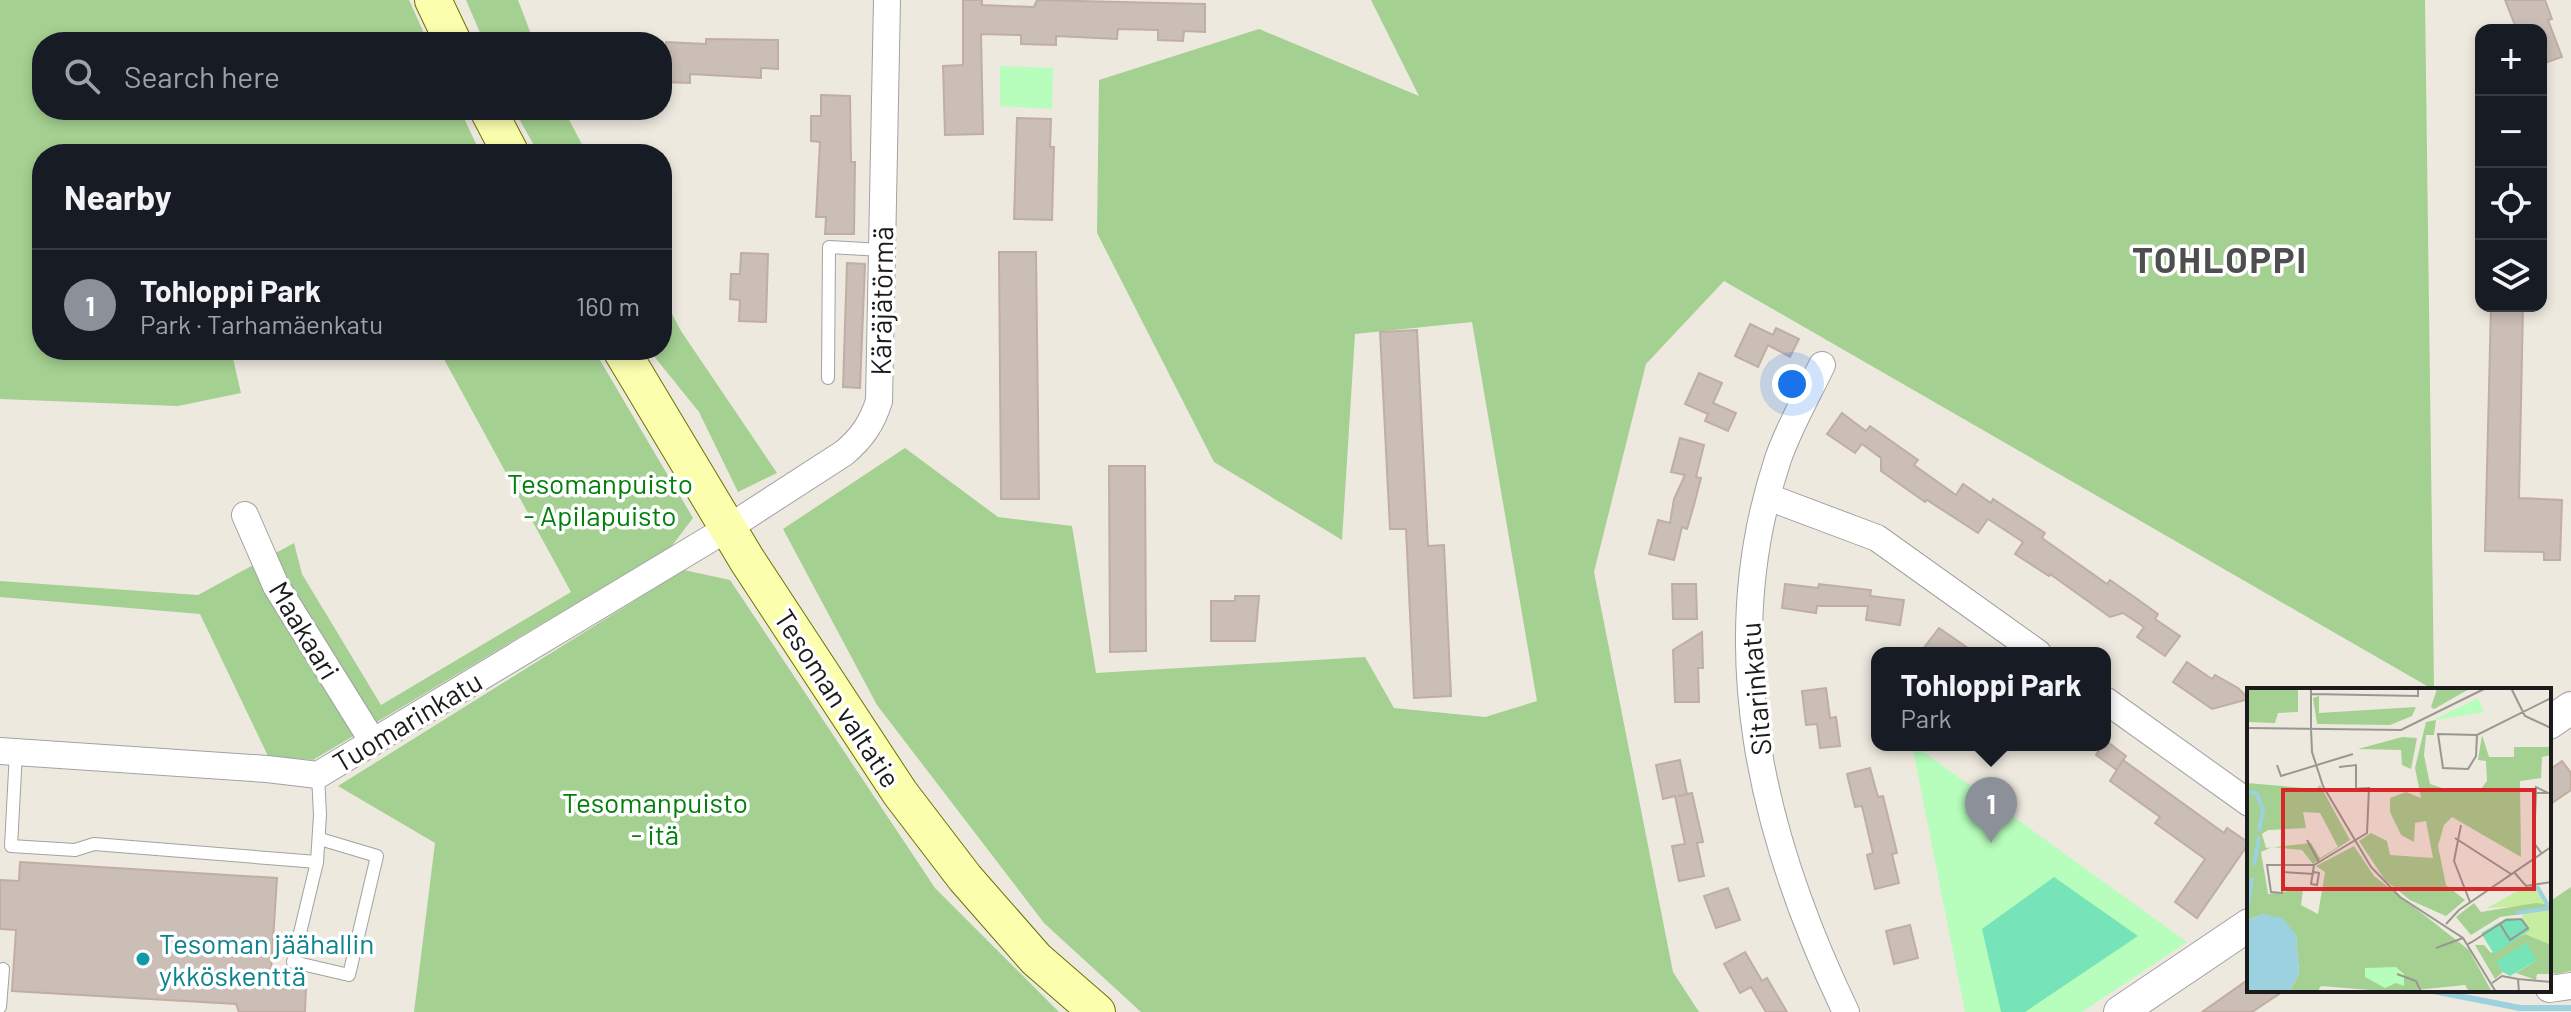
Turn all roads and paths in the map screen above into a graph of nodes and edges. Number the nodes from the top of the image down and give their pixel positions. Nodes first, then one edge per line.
1 (433, 0) edge
2 (887, 0) edge
3 (448, 32) edge
4 (493, 120) edge
5 (506, 144) edge
6 (882, 250) junction
7 (627, 360) edge
8 (1822, 365) dead end
9 (828, 378) dead end
10 (1768, 497) junction
11 (245, 515) dead end
12 (728, 528) junction
13 (2030, 647) edge
14 (2111, 704) edge
15 (2571, 708) edge
16 (2551, 722) edge
17 (373, 742) junction
18 (8, 751) edge
19 (318, 775) junction
20 (2247, 802) edge
21 (320, 839) junction
22 (317, 862) junction
23 (2247, 926) edge
24 (3, 969) dead end
25 (2571, 986) edge
26 (2551, 989) edge
27 (0, 1007) edge
28 (1097, 1012) edge
29 (1846, 1012) edge
30 (2120, 1012) edge

1 - 3 main road
2 - 6 street, Käräjätörmä
4 - 5 main road
6 - 9 lane
6 - 12 street, Käräjätörmä
7 - 12 main road, Tesoman valtatie
8 - 10 street, Sitarinkatu
10 - 13 street
10 - 29 street, Sitarinkatu
11 - 17 street, Maakaari
12 - 17 street, Tuomarinkatu
12 - 28 main road, Tesoman valtatie
14 - 20 street
15 - 16 street
17 - 19 street, Tuomarinkatu
18 - 19 street, Tuomarinkatu
18 - 22 lane
19 - 21 lane
21 - 22 lane
21 - 22 lane
23 - 30 street
24 - 27 lane
25 - 26 street

